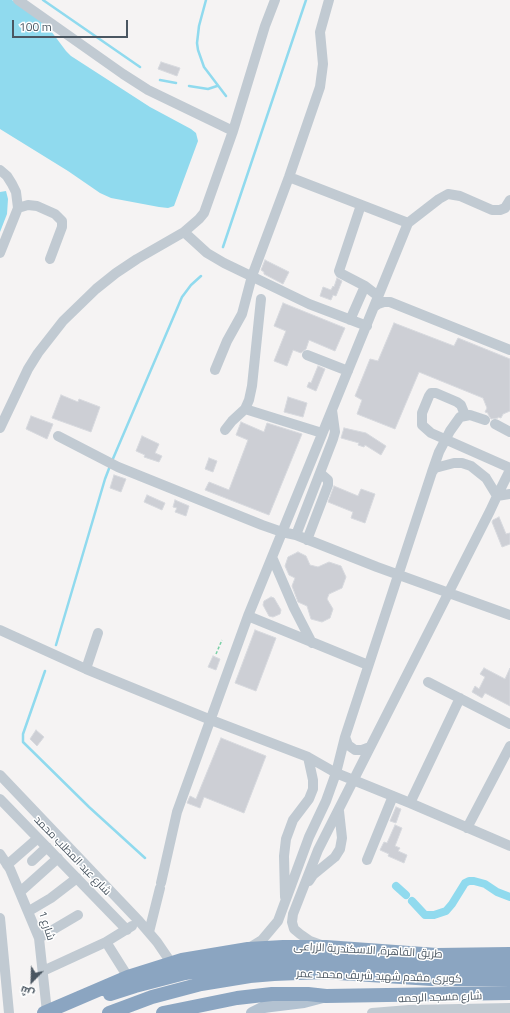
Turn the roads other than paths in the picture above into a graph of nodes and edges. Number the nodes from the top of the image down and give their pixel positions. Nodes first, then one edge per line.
1 (18, 0) edge
2 (274, 0) edge
3 (329, 0) edge
4 (233, 131) junction
5 (0, 170) edge
6 (289, 177) junction
7 (510, 200) edge
8 (362, 205) junction
9 (18, 208) junction
10 (408, 224) junction
11 (184, 232) junction
12 (0, 253) edge
13 (50, 259) dead end
14 (252, 276) junction
15 (365, 286) junction
16 (380, 292) junction
17 (261, 299) dead end
18 (390, 302) junction
19 (374, 307) junction
20 (350, 320) junction
21 (367, 326) junction
22 (510, 350) edge
23 (308, 355) dead end
24 (215, 370) dead end
25 (348, 371) junction
26 (332, 408) junction
27 (245, 409) junction
28 (465, 415) junction
29 (485, 420) dead end
30 (496, 424) dead end
31 (0, 428) edge
32 (225, 430) dead end
33 (510, 431) edge
34 (322, 433) junction
35 (58, 436) dead end
36 (446, 439) junction
37 (510, 469) edge
38 (432, 472) junction
39 (320, 473) junction
40 (510, 494) edge
41 (497, 496) junction
42 (282, 532) junction
43 (296, 535) junction
44 (307, 540) junction
45 (272, 557) junction
46 (398, 574) junction
47 (449, 593) junction
48 (510, 615) edge
49 (248, 616) junction
50 (0, 630) edge
51 (98, 633) dead end
52 (312, 643) junction
53 (368, 665) junction
54 (86, 669) junction
55 (428, 682) dead end
56 (460, 698) junction
57 (210, 720) junction
58 (510, 724) edge
59 (345, 737) junction
60 (510, 746) edge
61 (370, 747) junction
62 (308, 757) junction
63 (336, 773) junction
64 (0, 774) edge
65 (354, 781) junction
66 (393, 796) junction
67 (0, 799) edge
68 (410, 802) junction
69 (339, 810) junction
70 (467, 828) junction
71 (38, 838) junction
72 (306, 845) junction
73 (510, 846) edge
74 (47, 848) junction
75 (318, 850) junction
76 (0, 854) edge
77 (58, 858) junction
78 (367, 860) dead end
79 (32, 861) dead end
80 (7, 864) junction
81 (76, 878) junction
82 (20, 892) junction
83 (285, 903) junction
84 (296, 904) junction
85 (29, 911) junction
86 (78, 915) dead end
87 (0, 918) edge
88 (139, 921) junction
89 (278, 922) junction
90 (292, 922) junction
91 (127, 930) junction
92 (149, 932) junction
93 (39, 938) junction
94 (106, 942) junction
95 (326, 947) junction
96 (248, 950) junction
97 (510, 954) edge
98 (172, 964) junction
99 (510, 966) edge
100 (43, 971) junction
101 (128, 977) junction
102 (510, 980) edge
103 (113, 984) junction
104 (510, 993) edge
105 (326, 996) junction
106 (510, 1008) edge
107 (177, 1010) junction
108 (46, 1012) edge
109 (9, 1013) edge
110 (63, 1013) edge
111 (109, 1013) edge
112 (113, 1013) edge
113 (163, 1013) edge
114 (191, 1013) edge
115 (252, 1013) edge
116 (372, 1013) edge

1 - 4 street
2 - 4 street
3 - 6 street
4 - 11 street
5 - 9 street
6 - 8 street
6 - 14 street
7 - 10 street
8 - 10 street
8 - 15 street
9 - 12 street
9 - 13 street
10 - 16 street
11 - 14 street
11 - 31 street
14 - 20 street
14 - 24 street
15 - 16 street
15 - 20 street
16 - 18 street
16 - 19 street
17 - 27 street
18 - 19 street
18 - 22 street
19 - 21 street
20 - 21 street
21 - 25 street
23 - 25 street
25 - 26 street
26 - 34 street
26 - 39 street
27 - 32 street
27 - 34 street
28 - 29 street
28 - 36 street
28 - 36 street
30 - 33 street
34 - 42 street
35 - 42 street
36 - 37 street
36 - 38 street
37 - 41 street
38 - 41 street
38 - 46 street
39 - 43 street
39 - 44 street
40 - 41 street
41 - 47 street
42 - 43 street
42 - 45 street
43 - 44 street
44 - 46 street
45 - 49 street
45 - 52 street
46 - 47 street
46 - 53 street
47 - 48 street
47 - 61 street
49 - 52 street
49 - 57 street
50 - 54 street
51 - 54 street
52 - 53 street
53 - 59 street
54 - 57 street
55 - 56 street
56 - 58 street
56 - 68 street
57 - 62 street
57 - 92 street
59 - 61 street
59 - 63 street
60 - 70 street
61 - 65 street
62 - 63 street
62 - 83 street
63 - 65 street
63 - 72 street
64 - 88 street
65 - 66 street
65 - 69 street
66 - 68 street
66 - 78 street
67 - 71 street, شارع عبد المطلب محمد
68 - 70 street
69 - 75 street
69 - 84 street
70 - 73 street
71 - 74 street, شارع عبد المطلب محمد
71 - 80 street
72 - 75 street
72 - 83 street
74 - 77 street, شارع عبد المطلب محمد
74 - 79 street
75 - 84 street
76 - 80 street, شارع 1
77 - 81 street, شارع عبد المطلب محمد
77 - 82 street
80 - 82 street, شارع 1
81 - 85 street
81 - 91 street, شارع عبد المطلب محمد
82 - 85 street, شارع 1
83 - 89 street
84 - 90 street
85 - 93 street, شارع 1
86 - 93 street
87 - 109 street
88 - 91 street
88 - 92 street
89 - 90 street
89 - 96 street
90 - 95 street
91 - 94 street
92 - 98 street
93 - 100 street, شارع 1
94 - 100 street
94 - 101 street
95 - 96 highway, طريق القاهرة, الاسكندرية الزراعى
95 - 97 highway, طريق القاهرة, الاسكندرية الزراعى
95 - 105 highway
96 - 98 highway, طريق القاهرة, الاسكندرية الزراعى
98 - 101 highway, طريق القاهرة, الاسكندرية الزراعى
99 - 110 highway, كوبرى مقدم شهيد شريف محمد عمر
100 - 108 street, شارع 1
101 - 103 highway, طريق القاهرة, الاسكندرية الزراعى
102 - 111 highway, كوبرى مقدم شهيد شريف محمد عمر
103 - 108 highway, طريق القاهرة, الاسكندرية الزراعى
103 - 112 highway
104 - 105 highway
105 - 107 highway
105 - 115 main road
106 - 116 street, شارع مسجد الرحمه
107 - 113 highway
107 - 114 main road

